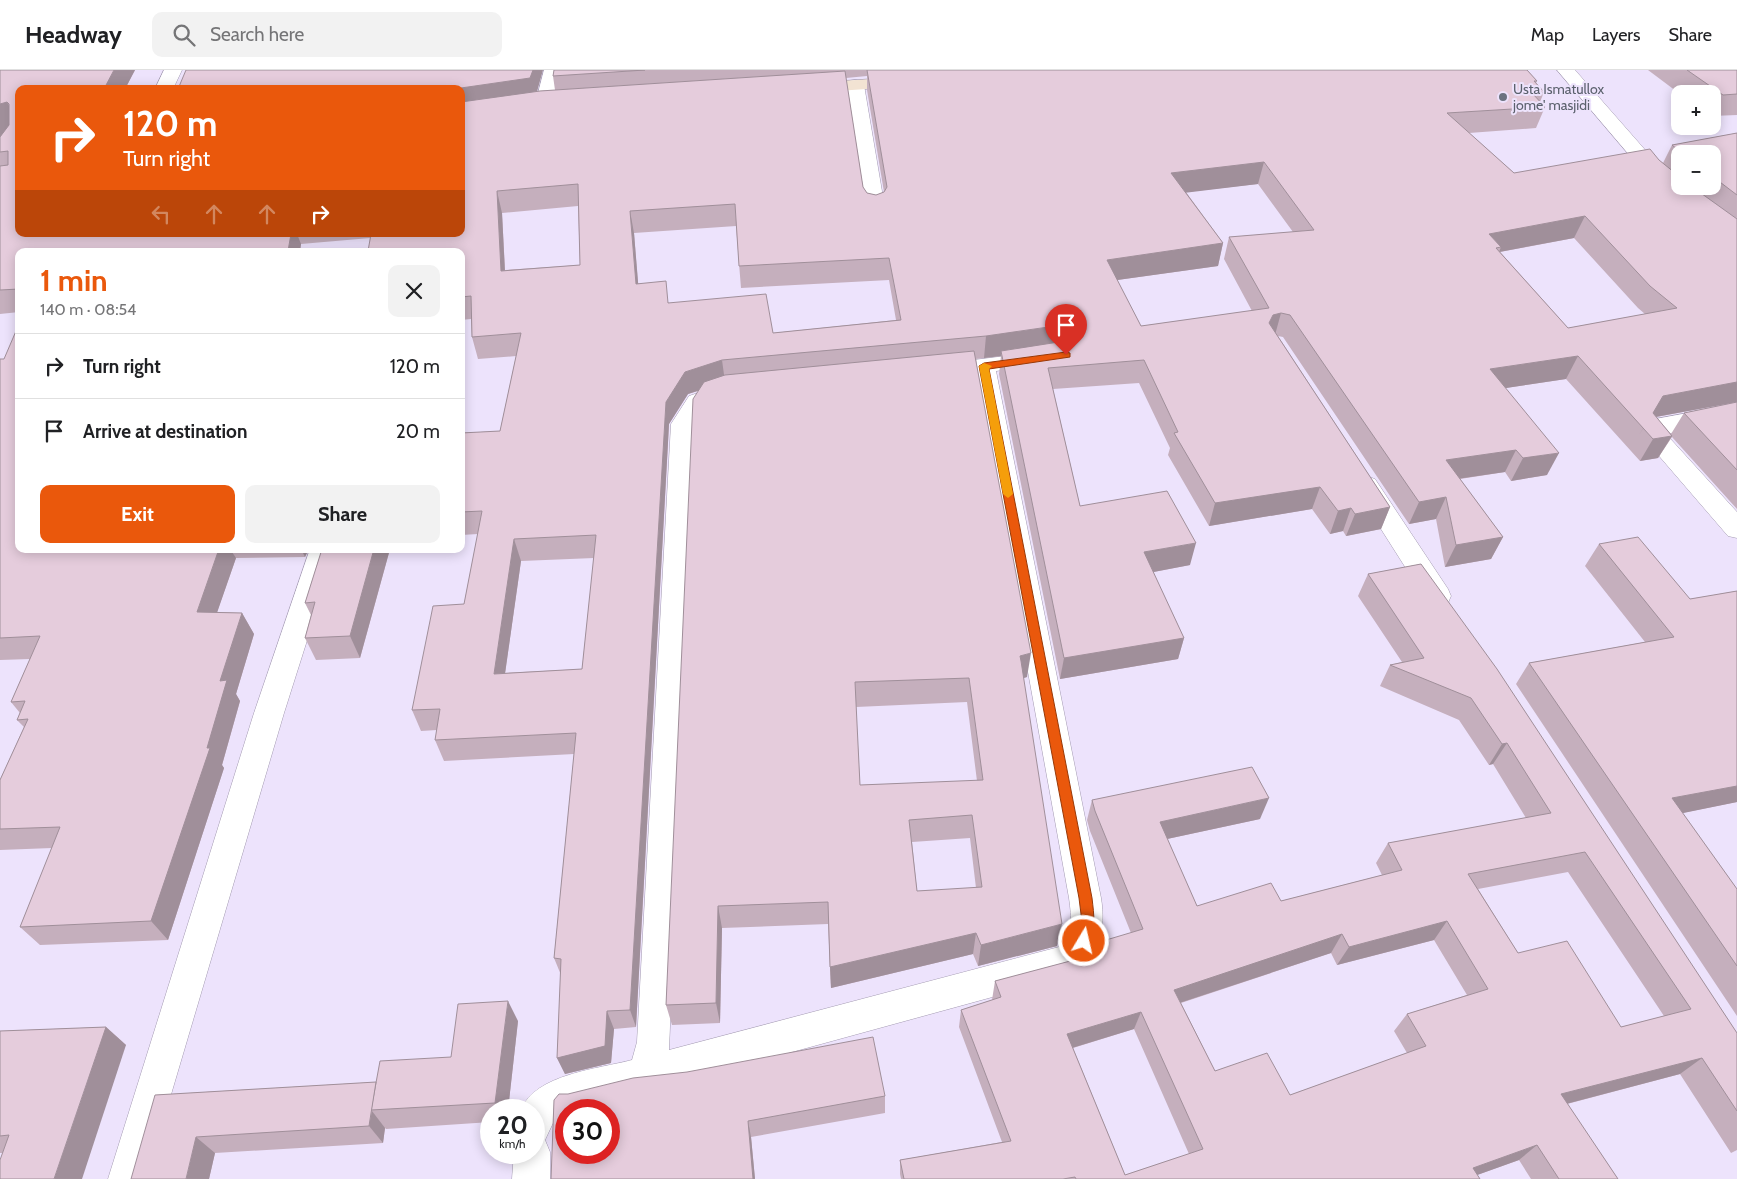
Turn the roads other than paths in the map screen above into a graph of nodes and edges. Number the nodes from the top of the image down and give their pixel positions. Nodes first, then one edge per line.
1 (173, 70) edge
2 (552, 70) edge
3 (1566, 70) edge
4 (921, 81) edge
5 (166, 85) edge
6 (855, 85) junction
7 (790, 89) edge
8 (564, 104) edge
9 (535, 106) joint
10 (1671, 189) edge
11 (875, 208) edge
12 (1066, 355) edge
13 (984, 366) junction
14 (917, 373) edge
15 (754, 389) edge
16 (1737, 412) edge
17 (1354, 467) edge
18 (1737, 529) edge
19 (322, 553) edge
20 (1450, 614) edge
21 (646, 1074) junction
22 (545, 1106) edge
23 (532, 1164) edge
24 (128, 1179) edge
25 (531, 1179) edge

1 - 5 street
2 - 9 street
3 - 10 street
4 - 6 main road
6 - 7 main road
6 - 11 street
8 - 9 main road
12 - 13 street
13 - 14 street
13 - 21 street
15 - 21 street
16 - 18 street
17 - 20 street
19 - 24 street
21 - 22 street
23 - 25 street

